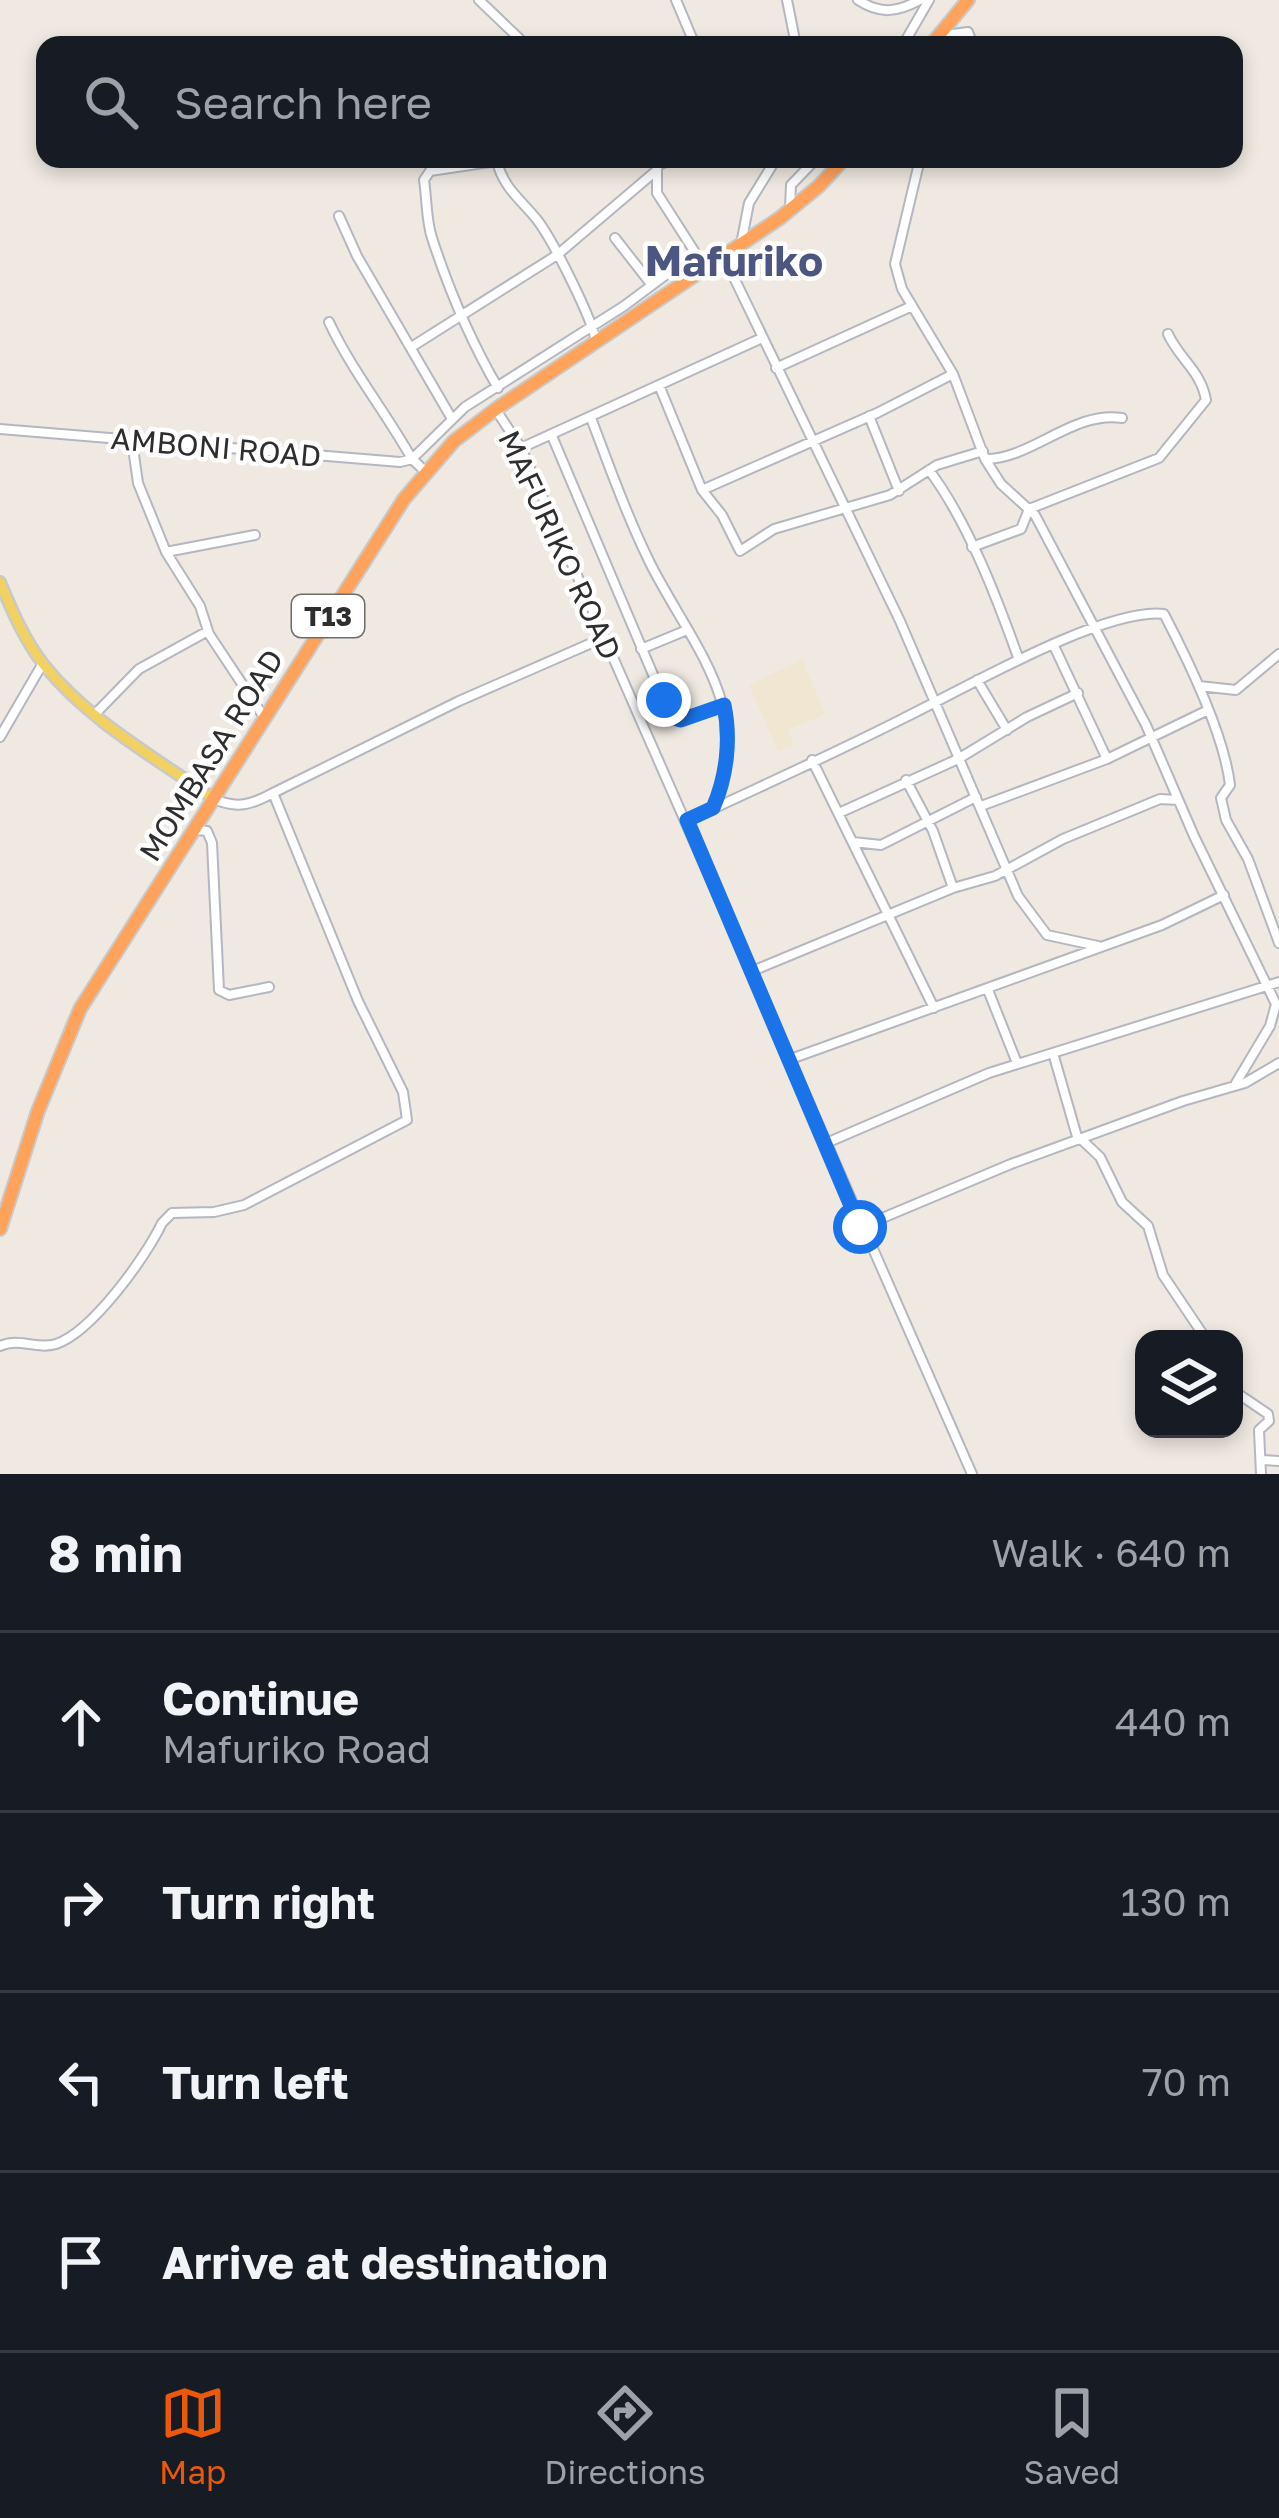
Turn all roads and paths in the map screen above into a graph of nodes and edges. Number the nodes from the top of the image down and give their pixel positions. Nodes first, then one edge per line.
1 (479, 0) edge
2 (676, 0) edge
3 (787, 0) edge
4 (859, 0) edge
5 (924, 0) edge
6 (968, 0) edge
7 (517, 36) edge
8 (691, 36) edge
9 (794, 36) edge
10 (907, 36) edge
11 (938, 36) edge
12 (448, 168) edge
13 (500, 168) edge
14 (655, 168) edge
15 (658, 168) edge
16 (770, 168) edge
17 (807, 168) edge
18 (834, 168) edge
19 (918, 168) edge
20 (790, 209) junction
21 (339, 216) dead end
22 (615, 238) dead end
23 (741, 244) junction
24 (694, 254) junction
25 (557, 255) junction
26 (724, 255) junction
27 (705, 268) junction
28 (651, 284) junction
29 (912, 306) junction
30 (460, 316) junction
31 (329, 322) dead end
32 (594, 324) junction
33 (1168, 334) dead end
34 (762, 338) junction
35 (596, 344) junction
36 (412, 346) junction
37 (776, 368) junction
38 (953, 374) junction
39 (659, 385) junction
40 (498, 388) junction
41 (496, 409) junction
42 (869, 416) junction
43 (591, 418) junction
44 (1122, 418) dead end
45 (452, 419) junction
46 (0, 429) edge
47 (552, 436) junction
48 (132, 440) junction
49 (812, 442) junction
50 (520, 448) junction
51 (984, 456) junction
52 (412, 459) junction
53 (928, 470) junction
54 (426, 472) junction
55 (702, 490) junction
56 (899, 491) junction
57 (844, 508) junction
58 (1029, 509) junction
59 (255, 535) dead end
60 (972, 547) junction
61 (166, 552) junction
62 (0, 582) edge
63 (1095, 629) junction
64 (687, 630) junction
65 (208, 631) junction
66 (603, 638) junction
67 (1054, 646) junction
68 (641, 650) junction
69 (1279, 654) edge
70 (1019, 660) junction
71 (43, 663) junction
72 (977, 679) junction
73 (1198, 686) junction
74 (1078, 693) junction
75 (934, 702) junction
76 (724, 705) junction
77 (1206, 711) junction
78 (95, 715) junction
79 (264, 717) junction
80 (1007, 730) junction
81 (0, 737) edge
82 (1152, 738) junction
83 (958, 759) junction
84 (1107, 759) junction
85 (812, 760) junction
86 (906, 780) junction
87 (273, 793) junction
88 (214, 799) junction
89 (1180, 800) junction
90 (979, 802) junction
91 (713, 808) junction
92 (839, 812) junction
93 (687, 820) junction
94 (927, 825) junction
95 (194, 830) junction
96 (853, 842) junction
97 (1008, 867) junction
98 (953, 888) junction
99 (1224, 895) junction
100 (891, 914) junction
101 (1279, 943) edge
102 (1098, 946) junction
103 (750, 972) junction
104 (1279, 982) edge
105 (1267, 984) junction
106 (268, 987) dead end
107 (988, 990) junction
108 (934, 1007) junction
109 (1053, 1053) junction
110 (788, 1060) junction
111 (1279, 1063) edge
112 (1017, 1064) junction
113 (1236, 1083) junction
114 (1079, 1139) junction
115 (824, 1144) junction
116 (860, 1227) junction
117 (0, 1229) edge
118 (1200, 1330) edge
119 (0, 1346) edge
120 (1243, 1397) edge
121 (1262, 1460) junction
122 (1279, 1461) edge
123 (971, 1474) edge
124 (1261, 1474) edge

1 - 7 street
2 - 8 street
3 - 9 street
4 - 5 street
5 - 10 street
6 - 11 highway
12 - 30 street
13 - 25 street
14 - 25 street
15 - 24 street
16 - 23 street
17 - 20 street
18 - 20 highway, MOMBASA ROAD / T13
19 - 29 street
20 - 23 highway, MOMBASA ROAD / T13
21 - 36 street
22 - 28 street
23 - 26 highway, MOMBASA ROAD / T13
24 - 27 street
24 - 28 street
25 - 30 street
25 - 32 street
26 - 27 highway, MOMBASA ROAD / T13
26 - 34 street
27 - 35 highway, MOMBASA ROAD / T13
28 - 32 street
29 - 37 street
29 - 38 street
30 - 36 street
30 - 40 street
31 - 52 street
32 - 35 street
32 - 40 street
33 - 58 street
34 - 37 street
34 - 39 street
35 - 41 highway, MOMBASA ROAD / T13
36 - 45 street
37 - 49 street
38 - 42 street
38 - 51 street
39 - 43 street
39 - 55 street
40 - 45 street
41 - 50 street, MAFURIKO ROAD
41 - 54 highway, MOMBASA ROAD / T13
42 - 49 street
42 - 56 street
43 - 47 street
43 - 64 street
44 - 51 street
45 - 52 street
46 - 48 street, AMBONI ROAD
47 - 50 street
47 - 68 street
48 - 52 street, AMBONI ROAD
48 - 61 street
49 - 55 street
49 - 57 street
50 - 66 street, MAFURIKO ROAD
51 - 53 street
51 - 58 street
52 - 54 street
53 - 56 street
53 - 60 street
54 - 79 highway, MOMBASA ROAD / T13
55 - 57 street
56 - 57 street
57 - 75 street
58 - 60 street
58 - 63 street
59 - 61 street
60 - 70 street
61 - 65 street
62 - 71 main road
63 - 67 street
63 - 73 street
63 - 82 street
64 - 68 street
64 - 76 street
65 - 78 street
65 - 79 street
66 - 87 street
66 - 93 street, MAFURIKO ROAD
67 - 70 street
67 - 74 street
68 - 76 street
69 - 73 street
70 - 72 street
71 - 78 main road
71 - 81 street
72 - 75 street
72 - 80 street
73 - 77 street
74 - 80 street
74 - 84 street
75 - 83 street
75 - 85 street
76 - 91 street
77 - 82 street
77 - 101 street
78 - 88 main road
79 - 88 highway, MOMBASA ROAD / T13
80 - 83 street
82 - 84 street
82 - 89 street
83 - 86 street
83 - 90 street
84 - 90 street
85 - 91 street
85 - 92 street
86 - 92 street
86 - 94 street
87 - 88 street
87 - 119 street
88 - 95 highway, MOMBASA ROAD / T13
89 - 97 street
89 - 99 street
90 - 94 street
90 - 97 street
91 - 93 street
92 - 96 street
93 - 103 street, MAFURIKO ROAD
94 - 96 street
94 - 98 street
95 - 106 street
95 - 117 highway, MOMBASA ROAD / T13
96 - 100 street
97 - 98 street
97 - 102 street
98 - 100 street
99 - 102 street
99 - 105 street
100 - 103 street
100 - 108 street
102 - 107 street
103 - 110 street, MAFURIKO ROAD
104 - 105 street
105 - 109 street
105 - 113 street
107 - 108 street
107 - 112 street
108 - 110 street
109 - 112 street
109 - 114 street
110 - 115 street, MAFURIKO ROAD
111 - 113 street
112 - 115 street
113 - 114 street
114 - 116 street
114 - 118 street
115 - 116 street, MAFURIKO ROAD
116 - 123 street, MAFURIKO ROAD
120 - 121 street
121 - 122 street
121 - 124 street

